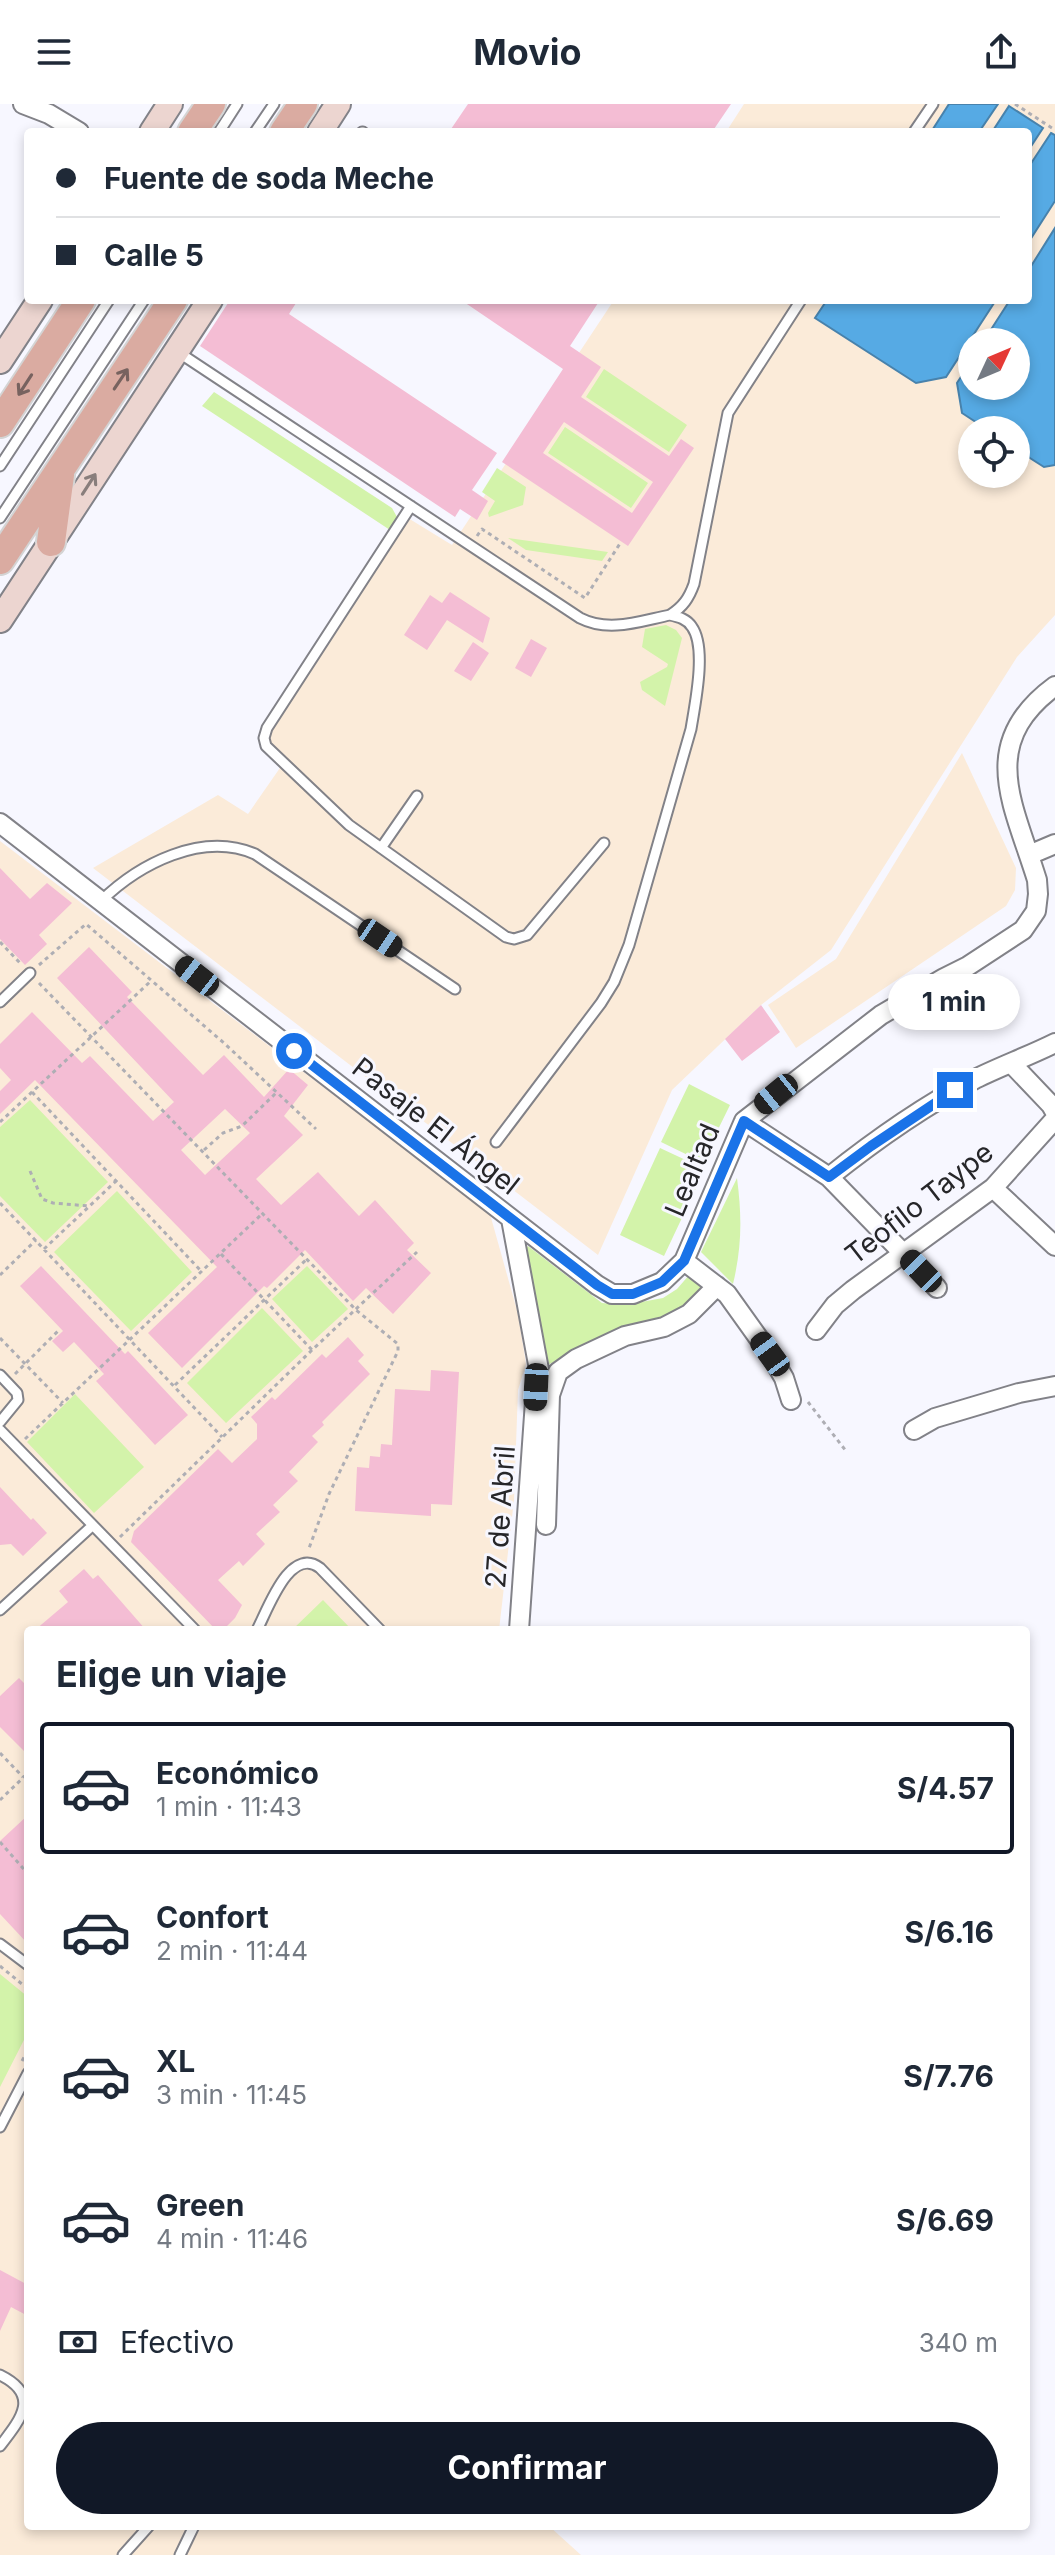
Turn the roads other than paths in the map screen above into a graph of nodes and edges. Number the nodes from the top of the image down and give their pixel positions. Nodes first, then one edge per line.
1 (23, 104) edge
2 (170, 104) edge
3 (211, 104) edge
4 (237, 104) edge
5 (274, 104) edge
6 (303, 104) edge
7 (338, 104) edge
8 (933, 104) edge
9 (72, 128) edge
10 (155, 128) edge
11 (195, 128) edge
12 (222, 128) edge
13 (258, 128) edge
14 (287, 128) edge
15 (323, 128) edge
16 (917, 128) edge
17 (37, 304) edge
18 (78, 304) edge
19 (106, 304) edge
20 (141, 304) edge
21 (170, 304) edge
22 (207, 304) edge
23 (798, 304) edge
24 (176, 351) junction
25 (0, 361) edge
26 (0, 423) edge
27 (0, 466) edge
28 (61, 468) junction
29 (411, 506) junction
30 (0, 518) edge
31 (51, 542) junction
32 (0, 560) edge
33 (670, 615) junction
34 (0, 620) edge
35 (1055, 686) edge
36 (417, 796) dead end
37 (0, 823) edge
38 (604, 843) dead end
39 (1055, 844) edge
40 (381, 848) junction
41 (1029, 855) junction
42 (101, 901) junction
43 (30, 973) road end
44 (455, 989) dead end
45 (0, 1002) edge
46 (1055, 1043) edge
47 (1011, 1063) junction
48 (1055, 1112) edge
49 (1055, 1119) edge
50 (744, 1121) junction
51 (496, 1142) dead end
52 (829, 1177) junction
53 (993, 1188) junction
54 (511, 1219) junction
55 (1055, 1246) edge
56 (905, 1254) junction
57 (684, 1261) junction
58 (717, 1286) junction
59 (937, 1288) dead end
60 (612, 1294) joint
61 (816, 1330) dead end
62 (3, 1378) edge
63 (1055, 1386) edge
64 (791, 1400) road end
65 (0, 1422) edge
66 (0, 1430) edge
67 (914, 1430) dead end
68 (546, 1525) dead end
69 (92, 1526) junction
70 (0, 1610) edge
71 (191, 1626) edge
72 (259, 1626) edge
73 (376, 1626) edge
74 (519, 1626) edge
75 (0, 1944) edge
76 (24, 1962) edge
77 (24, 2081) edge
78 (0, 2127) edge
79 (0, 2375) edge
80 (0, 2446) edge
81 (145, 2530) edge
82 (192, 2530) edge
83 (123, 2555) edge
84 (180, 2555) edge

1 - 9 street
2 - 10 street
3 - 11 main road
4 - 12 lane
5 - 13 lane
6 - 14 main road
7 - 15 street
8 - 16 lane
17 - 25 street
18 -> 26 main road
19 - 27 lane
20 - 30 lane
28 -> 21 main road
22 - 24 street
23 - 33 lane
24 - 29 lane
31 -> 24 street
28 - 31 main road
28 - 32 main road
29 - 33 lane
29 - 40 lane
31 - 34 street
33 - 51 lane
35 - 41 street
36 - 40 lane
37 - 42 street, Pasaje El Ángel
38 - 40 lane
39 - 41 street
41 - 50 street, Lealtad
42 - 44 lane
42 - 54 street, Pasaje El Ángel
43 - 45 lane
46 - 47 street
47 - 48 street
47 - 52 street
49 - 53 street, Teofilo Taype
50 - 52 street
50 - 57 street, Lealtad
52 - 56 street
53 - 55 street
53 - 56 street, Teofilo Taype
54 - 60 street, Pasaje El Ángel
54 - 74 street, 27 de Abril
56 - 59 street
56 - 61 street, Teofilo Taype
57 - 58 street
57 - 60 street, Lealtad
58 - 64 street
58 - 68 street
62 - 65 lane
63 - 67 street
66 - 69 lane
69 - 70 lane
69 - 71 lane
72 - 73 lane
75 - 76 lane
77 - 78 lane
79 - 80 lane
81 - 83 lane
82 - 84 lane

